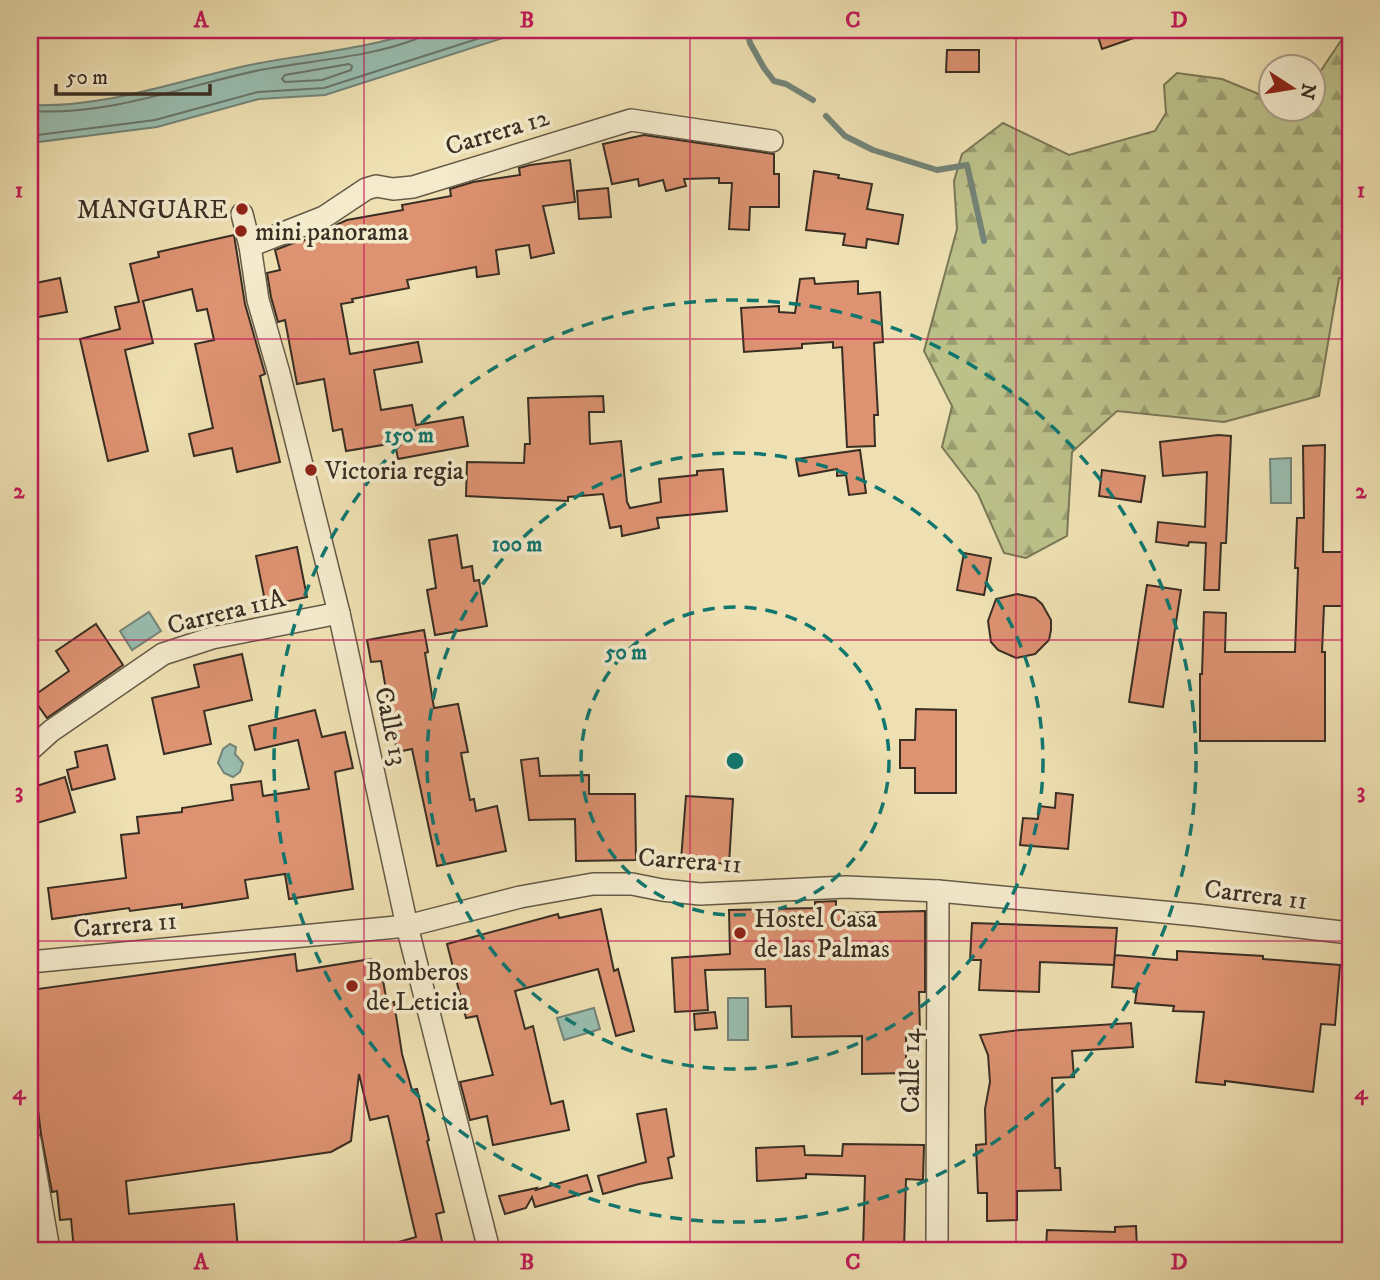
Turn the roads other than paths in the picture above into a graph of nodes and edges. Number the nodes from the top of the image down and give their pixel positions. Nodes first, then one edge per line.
1 (772, 141) dead end
2 (242, 214) dead end
3 (250, 246) junction
4 (339, 613) junction
5 (30, 750) edge
6 (938, 891) junction
7 (407, 926) junction
8 (1350, 933) edge
9 (30, 961) edge
10 (30, 1140) edge
11 (49, 1250) edge
12 (489, 1250) edge
13 (937, 1250) edge

1 - 3 street, Carrera 12
2 - 3 street, Calle 13
3 - 4 street, Calle 13
4 - 5 street, Carrera 11A
4 - 7 street, Calle 13
6 - 7 street, Carrera 11
6 - 8 street, Carrera 11
6 - 13 street, Calle 14
7 - 9 street, Carrera 11
7 - 12 street, Calle 13
10 - 11 street

